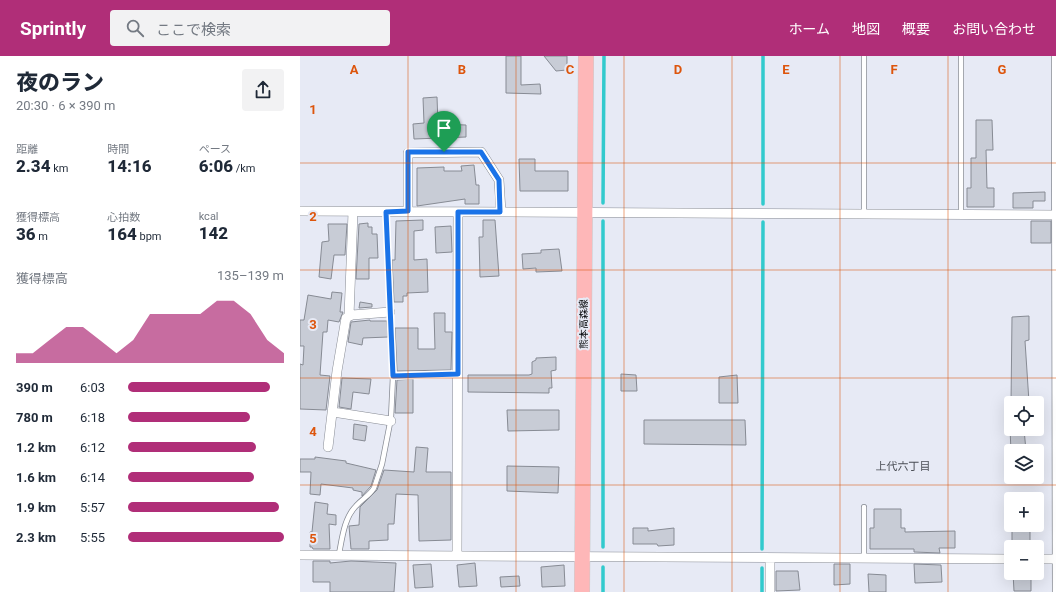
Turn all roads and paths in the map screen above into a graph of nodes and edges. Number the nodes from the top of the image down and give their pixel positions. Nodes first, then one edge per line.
1 (586, 56) edge
2 (864, 56) edge
3 (961, 56) edge
4 (1054, 56) edge
5 (300, 211) edge
6 (408, 211) junction
7 (353, 212) junction
8 (386, 212) junction
9 (458, 212) junction
10 (500, 212) junction
11 (584, 212) junction
12 (864, 214) junction
13 (961, 214) junction
14 (1056, 215) edge
15 (390, 312) junction
16 (349, 316) junction
17 (458, 374) junction
18 (393, 376) junction
19 (333, 412) junction
20 (391, 421) junction
21 (328, 447) dead end
22 (864, 507) dead end
23 (339, 554) junction
24 (300, 555) edge
25 (457, 555) junction
26 (582, 557) junction
27 (770, 558) junction
28 (864, 558) junction
29 (1004, 559) edge
30 (1044, 559) edge
31 (1055, 559) edge
32 (582, 592) edge
33 (770, 592) edge
34 (1055, 592) edge

1 - 11 main road, 熊本高森線
2 - 12 lane
3 - 13 lane
4 - 14 lane
5 - 7 street
6 - 8 street
6 - 9 street
6 - 10 street
7 - 8 street
7 - 16 street
8 - 15 lane
9 - 10 street
9 - 17 street
10 - 11 street
11 - 12 street
11 - 26 main road, 熊本高森線
12 - 13 street
13 - 14 street
14 - 31 lane
15 - 16 street
15 - 18 lane
16 - 19 street
17 - 18 lane
17 - 25 street
18 - 20 lane
19 - 20 street
19 - 21 street
20 - 23 lane
22 - 28 lane
23 - 24 street
23 - 25 street
25 - 26 street
26 - 27 street
26 - 32 main road, 熊本高森線
27 - 28 street
27 - 33 street
28 - 29 street
30 - 31 street
31 - 34 lane

